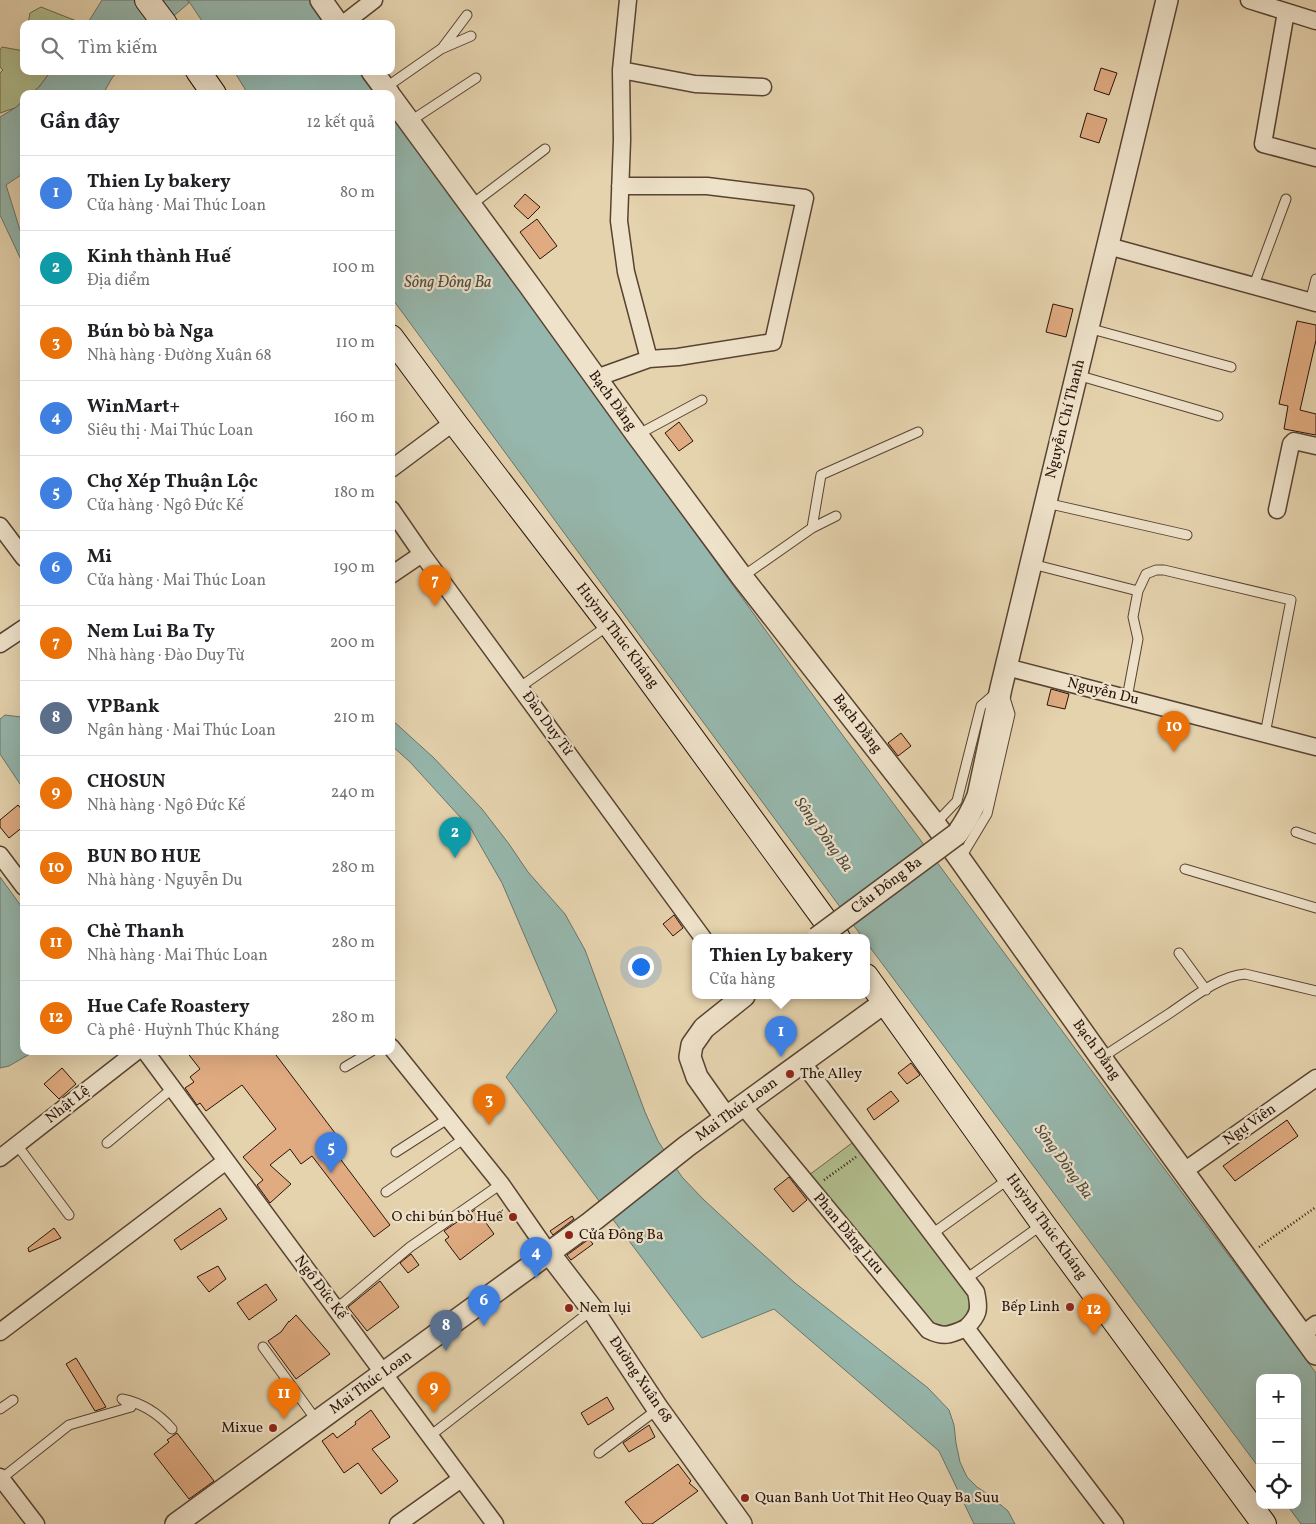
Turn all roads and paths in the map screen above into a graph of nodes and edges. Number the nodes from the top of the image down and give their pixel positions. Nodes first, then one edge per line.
1 (148, 0) edge
2 (321, 0) edge
3 (374, 0) edge
4 (628, 0) edge
5 (1167, 0) edge
6 (1249, 0) edge
7 (1286, 12) junction
8 (467, 15) dead end
9 (162, 20) edge
10 (335, 20) edge
11 (348, 20) edge
12 (1316, 21) edge
13 (471, 36) dead end
14 (441, 49) junction
15 (621, 70) junction
16 (201, 75) edge
17 (476, 78) dead end
18 (763, 87) dead end
19 (384, 88) edge
20 (211, 90) edge
21 (395, 102) edge
22 (410, 122) junction
23 (545, 149) dead end
24 (1316, 158) edge
25 (620, 186) junction
26 (1286, 199) dead end
27 (471, 205) junction
28 (1108, 246) junction
29 (1316, 279) edge
30 (1254, 285) junction
31 (1313, 302) edge
32 (1088, 328) junction
33 (395, 342) edge
34 (648, 359) junction
35 (1231, 367) dead end
36 (1077, 375) junction
37 (596, 378) junction
38 (702, 400) dead end
39 (1218, 416) dead end
40 (454, 422) junction
41 (918, 432) dead end
42 (637, 435) junction
43 (1316, 446) edge
44 (395, 466) edge
45 (1046, 503) junction
46 (1277, 510) dead end
47 (395, 515) edge
48 (836, 516) dead end
49 (0, 526) edge
50 (812, 528) junction
51 (1188, 535) dead end
52 (20, 553) edge
53 (422, 554) junction
54 (1031, 563) junction
55 (395, 572) edge
56 (742, 578) junction
57 (1138, 591) junction
58 (609, 624) junction
59 (20, 631) edge
60 (0, 644) edge
61 (1006, 667) junction
62 (520, 687) junction
63 (1001, 688) junction
64 (1127, 698) junction
65 (1265, 734) junction
66 (1316, 747) edge
67 (935, 824) junction
68 (1296, 832) dead end
69 (957, 834) joint
70 (1316, 839) edge
71 (0, 855) edge
72 (960, 859) junction
73 (1185, 869) dead end
74 (20, 882) edge
75 (1316, 908) edge
76 (700, 934) edge
77 (822, 934) edge
78 (835, 934) edge
79 (1179, 953) dead end
80 (870, 981) edge
81 (1206, 990) junction
82 (1316, 990) edge
83 (740, 999) edge
84 (885, 1002) junction
85 (395, 1052) edge
86 (132, 1055) edge
87 (148, 1055) edge
88 (365, 1055) edge
89 (1101, 1058) junction
90 (802, 1062) junction
91 (345, 1067) dead end
92 (1316, 1078) edge
93 (173, 1088) junction
94 (743, 1106) junction
95 (449, 1118) junction
96 (726, 1118) junction
97 (465, 1138) junction
98 (107, 1143) dead end
99 (17, 1145) junction
100 (868, 1149) junction
101 (396, 1152) dead end
102 (0, 1158) edge
103 (226, 1161) junction
104 (1184, 1171) junction
105 (1010, 1178) junction
106 (501, 1184) junction
107 (811, 1189) junction
108 (386, 1192) dead end
109 (1316, 1207) edge
110 (69, 1215) dead end
111 (1043, 1224) junction
112 (932, 1234) junction
113 (549, 1253) junction
114 (1246, 1256) junction
115 (966, 1279) junction
116 (336, 1309) junction
117 (592, 1309) junction
118 (966, 1328) junction
119 (1309, 1329) edge
120 (0, 1332) edge
121 (263, 1347) dead end
122 (1316, 1354) edge
123 (384, 1373) junction
124 (13, 1400) dead end
125 (0, 1409) edge
126 (658, 1409) junction
127 (317, 1421) junction
128 (172, 1429) dead end
129 (430, 1436) junction
130 (599, 1453) dead end
131 (0, 1478) edge
132 (461, 1478) junction
133 (36, 1524) edge
134 (176, 1524) edge
135 (398, 1524) edge
136 (495, 1524) edge
137 (741, 1524) edge
138 (1115, 1524) edge
139 (1264, 1524) edge

1 - 9 main road
2 - 10 street
3 - 11 street
4 - 15 street
5 - 28 street, Nguyễn Chí Thanh
6 - 7 street
7 - 12 street
7 - 24 street
8 - 14 lane
13 - 14 lane
14 - 19 lane
15 - 18 street
15 - 25 street
16 - 20 main road
17 - 22 lane
21 - 22 street, Bạch Đằng
22 - 27 street, Bạch Đằng
23 - 27 lane
25 - 34 street
25 - 34 street
26 - 30 lane
27 - 37 street, Bạch Đằng
28 - 30 street
28 - 32 street, Nguyễn Chí Thanh
29 - 31 lane
30 - 31 street
32 - 35 lane
32 - 36 street, Nguyễn Chí Thanh
33 - 40 main road, Huỳnh Thúc Kháng
34 - 37 street
36 - 39 lane
36 - 45 street, Nguyễn Chí Thanh
37 - 42 street, Bạch Đằng
38 - 42 lane
40 - 44 street
40 - 58 main road, Huỳnh Thúc Kháng
41 - 50 lane
42 - 56 street, Bạch Đằng
43 - 46 street
45 - 51 lane
45 - 54 street, Nguyễn Chí Thanh
47 - 53 street, Đào Duy Từ
48 - 50 lane
49 - 52 street
50 - 56 lane
53 - 55 street
53 - 62 street, Đào Duy Từ
54 - 57 lane
54 - 61 street, Nguyễn Chí Thanh
56 - 67 street, Bạch Đằng
57 - 64 lane
57 - 65 lane
58 - 62 lane
58 - 78 main road, Huỳnh Thúc Kháng
59 - 60 street
61 - 63 street, Nguyễn Chí Thanh
61 - 64 street, Nguyễn Du
62 - 76 street, Đào Duy Từ
63 - 67 lane
63 - 69 street, Nguyễn Chí Thanh
63 - 72 lane
64 - 65 street, Nguyễn Du
65 - 66 street, Nguyễn Du
67 - 72 street, Bạch Đằng
68 - 70 lane
69 - 77 street, Cầu Đông Ba, bridge
71 - 74 street
72 - 89 street, Bạch Đằng
73 - 75 lane
79 - 81 lane
80 - 84 main road, Huỳnh Thúc Kháng
81 - 82 lane
81 - 89 lane
83 - 96 street
84 - 90 street, Mai Thúc Loan
84 - 105 main road, Huỳnh Thúc Kháng
85 - 95 street, Đường Xuân 68
86 - 99 street, Nhật Lệ
87 - 93 street, Ngô Đức Kế
88 - 91 lane
89 - 104 street, Bạch Đằng
90 - 94 street, Mai Thúc Loan
90 - 100 street
92 - 104 street, Ngự Viên
93 - 98 lane
93 - 103 street, Ngô Đức Kế
94 - 96 street, Mai Thúc Loan
94 - 107 street, Phan Đăng Lưu
95 - 97 street, Đường Xuân 68
95 - 101 lane
96 - 113 street, Mai Thúc Loan
97 - 106 street, Đường Xuân 68
97 - 108 lane
99 - 102 street, Nhật Lệ
99 - 110 lane
100 - 107 path
100 - 112 street
103 - 116 street, Ngô Đức Kế
103 - 120 street
104 - 114 street, Bạch Đằng
105 - 111 main road, Huỳnh Thúc Kháng
105 - 112 lane
106 - 113 street, Đường Xuân 68
106 - 116 lane
107 - 118 street, Phan Đăng Lưu
109 - 114 path
111 - 115 lane
111 - 139 main road, Huỳnh Thúc Kháng
112 - 115 street
113 - 117 street, Đường Xuân 68
113 - 123 street, Mai Thúc Loan
114 - 119 street, Bạch Đằng
115 - 118 street
116 - 123 street, Ngô Đức Kế
117 - 126 street, Đường Xuân 68
117 - 129 lane
118 - 138 street
119 - 122 street, Bạch Đằng
121 - 127 lane
123 - 127 street, Mai Thúc Loan
123 - 129 street, Ngô Đức Kế
124 - 125 lane
126 - 130 lane
126 - 137 street, Đường Xuân 68
127 - 134 street, Mai Thúc Loan
128 - 131 lane
129 - 132 street, Ngô Đức Kế
131 - 133 street
132 - 135 street
132 - 136 street, Ngô Đức Kế

